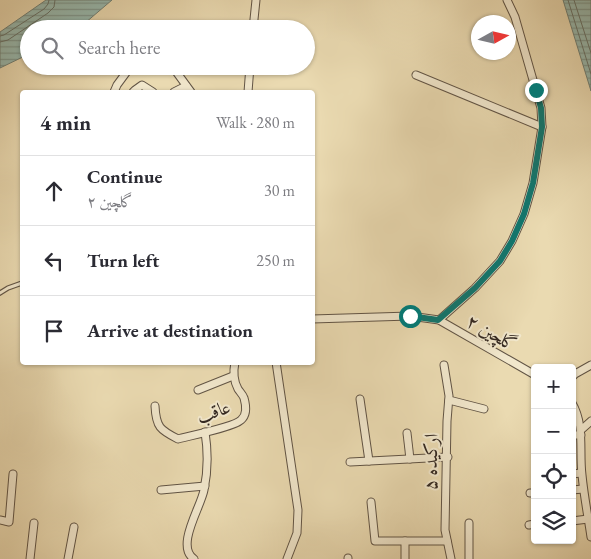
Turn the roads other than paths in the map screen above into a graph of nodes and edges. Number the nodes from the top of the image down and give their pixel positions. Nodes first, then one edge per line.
1 (256, 0) edge
2 (507, 0) edge
3 (254, 20) edge
4 (124, 75) edge
5 (178, 75) edge
6 (249, 75) edge
7 (416, 75) dead end
8 (186, 86) junction
9 (115, 90) edge
10 (135, 90) edge
11 (149, 90) edge
12 (178, 90) edge
13 (189, 90) edge
14 (248, 90) edge
15 (542, 127) junction
16 (20, 284) edge
17 (0, 293) edge
18 (315, 319) edge
19 (438, 320) junction
20 (234, 365) edge
21 (276, 365) edge
22 (444, 365) dead end
23 (591, 365) edge
24 (531, 373) edge
25 (576, 373) edge
26 (234, 376) junction
27 (198, 390) dead end
28 (360, 399) dead end
29 (449, 400) junction
30 (155, 406) dead end
31 (484, 408) dead end
32 (575, 409) edge
33 (591, 421) edge
34 (205, 432) junction
35 (581, 432) junction
36 (407, 433) dead end
37 (576, 434) edge
38 (448, 456) junction
39 (410, 459) junction
40 (369, 461) junction
41 (350, 462) dead end
42 (582, 473) junction
43 (13, 474) dead end
44 (576, 474) edge
45 (205, 486) junction
46 (583, 489) junction
47 (161, 490) dead end
48 (576, 490) edge
49 (371, 502) dead end
50 (588, 519) junction
51 (0, 520) edge
52 (576, 520) edge
53 (469, 523) dead end
54 (34, 524) dead end
55 (74, 527) dead end
56 (591, 537) edge
57 (447, 540) junction
58 (405, 541) junction
59 (30, 559) edge
60 (68, 559) edge
61 (194, 559) edge
62 (287, 559) edge
63 (405, 559) edge
64 (451, 559) edge
65 (469, 559) edge

1 - 3 street
2 - 15 street
4 - 9 street
5 - 8 street
6 - 14 street
7 - 15 street
8 - 12 street
8 - 13 street
10 - 11 street
15 - 19 street
16 - 17 lane
18 - 19 street, گلچین ۲
19 - 24 street, گلچین ۲
20 - 26 street, عاقب
21 - 62 street
22 - 29 street, ارکیده ۵
23 - 25 street
26 - 27 street
26 - 34 street, عاقب
28 - 40 street
29 - 31 street
29 - 38 street, ارکیده ۵
30 - 34 street, عاقب
32 - 35 street
33 - 35 street
34 - 45 street
35 - 37 street
35 - 42 street
36 - 39 street
38 - 39 street
38 - 57 street, ارکیده ۵
39 - 40 street
40 - 41 street
42 - 44 street
42 - 46 street
43 - 51 street
45 - 47 street
45 - 61 street
46 - 48 street
46 - 50 street
49 - 58 street
50 - 52 street
50 - 56 street
53 - 65 street
54 - 59 street
55 - 60 street
57 - 58 street
57 - 64 street, ارکیده ۵
58 - 63 street

